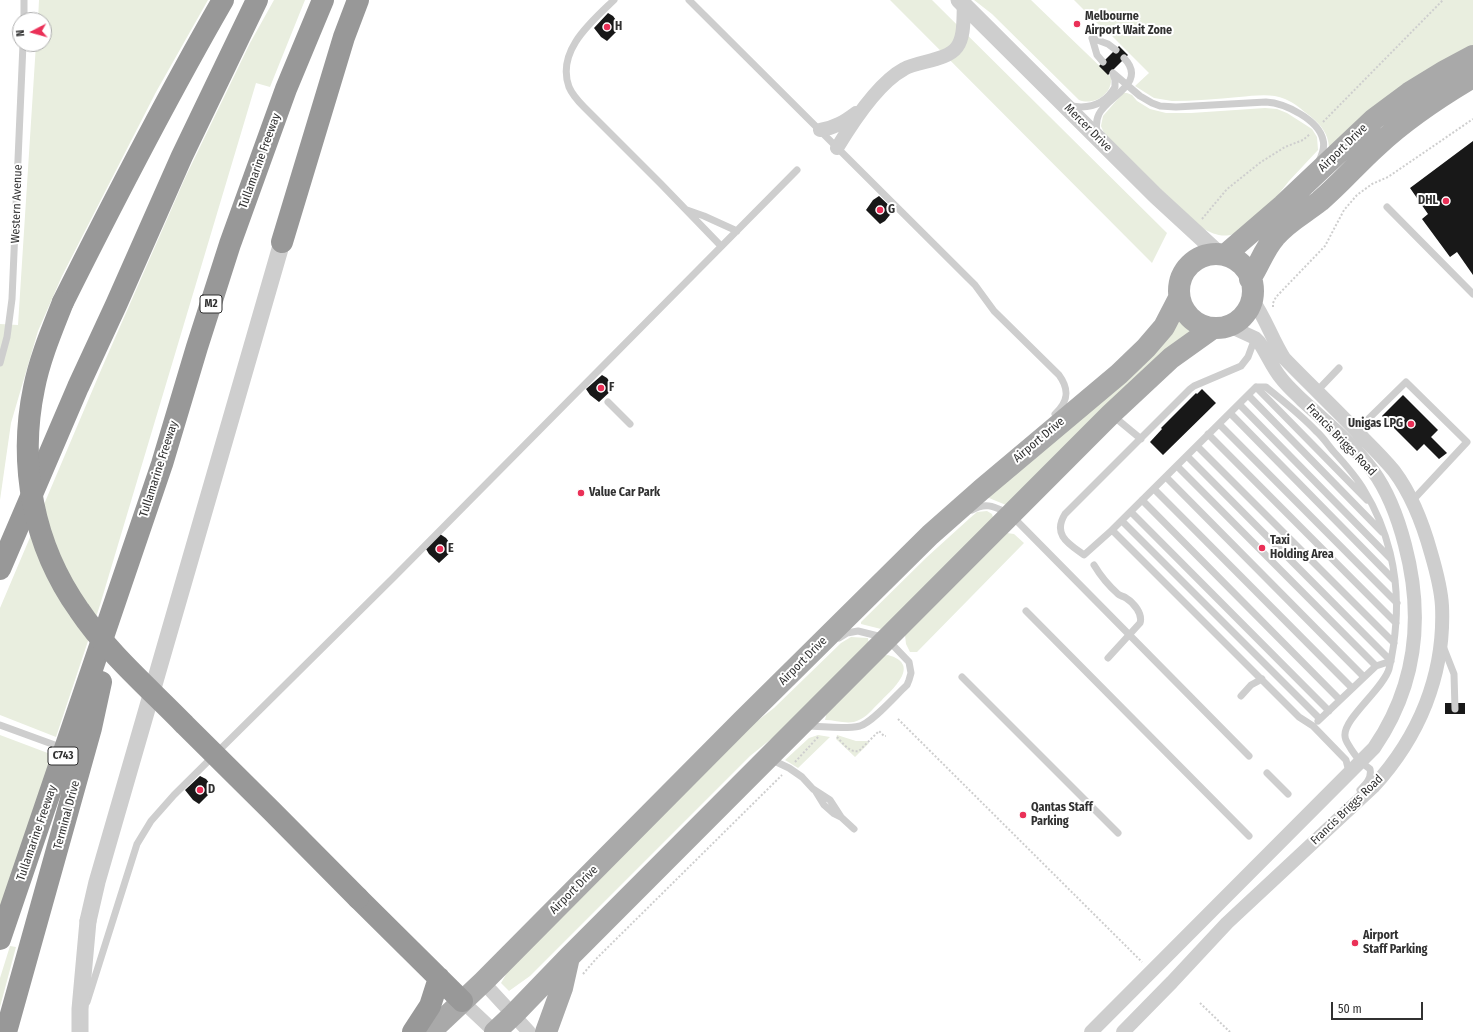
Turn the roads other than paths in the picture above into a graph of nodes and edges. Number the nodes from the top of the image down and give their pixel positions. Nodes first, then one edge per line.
1 (24, 0) edge
2 (223, 0) edge
3 (257, 0) edge
4 (323, 0) edge
5 (358, 0) edge
6 (614, 0) edge
7 (689, 0) edge
8 (961, 2) edge
9 (24, 12) edge
10 (1116, 50) dead end
11 (23, 52) edge
12 (1473, 56) edge
13 (1124, 58) dead end
14 (1103, 62) dead end
15 (1473, 77) edge
16 (1127, 86) junction
17 (1065, 105) junction
18 (866, 106) junction
19 (820, 130) junction
20 (1097, 137) junction
21 (837, 148) junction
22 (797, 170) dead end
23 (1311, 178) junction
24 (1387, 207) dead end
25 (687, 210) junction
26 (737, 231) junction
27 (282, 242) joint
28 (721, 246) junction
29 (1222, 255) junction
30 (1251, 289) junction
31 (1473, 294) edge
32 (1179, 298) junction
33 (1221, 327) junction
34 (1255, 338) junction
35 (0, 363) edge
36 (1339, 368) dead end
37 (1256, 387) junction
38 (1317, 391) junction
39 (1248, 395) junction
40 (608, 402) dead end
41 (1239, 404) junction
42 (1230, 413) junction
43 (1111, 414) junction
44 (1047, 421) dead end
45 (630, 424) dead end
46 (1219, 424) junction
47 (1357, 431) junction
48 (1208, 434) junction
49 (1141, 439) junction
50 (1346, 442) junction
51 (1197, 446) junction
52 (1008, 456) dead end
53 (1187, 456) junction
54 (1177, 466) junction
55 (1166, 477) junction
56 (1154, 489) junction
57 (980, 490) junction
58 (1142, 500) junction
59 (1412, 501) junction
60 (1373, 506) junction
61 (1131, 512) junction
62 (1010, 514) junction
63 (966, 515) dead end
64 (1122, 521) junction
65 (1112, 530) junction
66 (1385, 536) junction
67 (927, 549) dead end
68 (1392, 559) junction
69 (1094, 565) dead end
70 (0, 569) edge
71 (126, 572) junction
72 (892, 572) junction
73 (1395, 581) junction
74 (1397, 602) junction
75 (1026, 611) dead end
76 (1396, 623) junction
77 (1130, 635) junction
78 (886, 638) junction
79 (1440, 638) junction
80 (1394, 643) junction
81 (832, 646) dead end
82 (1108, 658) dead end
83 (1390, 661) junction
84 (1376, 666) junction
85 (962, 677) dead end
86 (1364, 677) junction
87 (1262, 679) junction
88 (790, 684) dead end
89 (1352, 688) junction
90 (1241, 696) dead end
91 (1340, 700) junction
92 (761, 704) junction
93 (1455, 709) dead end
94 (1329, 711) junction
95 (1320, 719) junction
96 (0, 725) edge
97 (800, 726) junction
98 (1313, 726) junction
99 (66, 749) junction
100 (1249, 756) dead end
101 (768, 757) junction
102 (1359, 761) junction
103 (1348, 772) junction
104 (1267, 773) dead end
105 (1288, 794) dead end
106 (854, 829) dead end
107 (1118, 833) dead end
108 (1249, 836) dead end
109 (1226, 923) junction
110 (0, 939) edge
111 (569, 957) junction
112 (439, 978) junction
113 (482, 982) junction
114 (462, 1001) junction
115 (513, 1015) junction
116 (1094, 1030) edge
117 (6, 1032) edge
118 (79, 1032) edge
119 (413, 1032) edge
120 (430, 1032) edge
121 (495, 1032) edge
122 (529, 1032) edge
123 (546, 1032) edge
124 (1123, 1032) edge

1 - 9 lane
2 - 112 highway, bridge
3 - 70 highway
4 - 71 highway, Tullamarine Freeway / M2
5 - 27 highway
6 - 25 lane
7 - 19 lane
8 - 17 street, Mercer Drive
8 - 18 street
10 - 14 lane
11 - 35 lane, Western Avenue
12 - 23 main road, Airport Drive
13 - 16 lane
15 - 30 main road, Airport Drive
16 - 17 lane
16 - 20 lane
16 - 23 lane
17 - 20 street, Mercer Drive
18 - 19 street
18 - 21 street
19 - 21 lane
20 - 29 street, Mercer Drive
21 - 44 lane
22 - 26 lane
23 - 29 main road, Airport Drive
24 - 31 lane
25 - 26 lane
25 - 28 lane
26 - 28 lane
27 - 118 street, bridge
28 - 118 lane
29 - 30 main road
29 - 32 main road
30 - 33 main road
30 - 38 street, Francis Briggs Road
32 - 33 main road
32 - 57 main road, Airport Drive
33 - 34 street
33 - 43 main road
34 - 49 lane
34 - 50 street, Francis Briggs Road
36 - 38 lane
37 - 39 lane
37 - 60 lane
37 - 60 lane
38 - 47 street, Francis Briggs Road
39 - 41 lane
39 - 66 lane
40 - 45 lane
41 - 42 lane
41 - 68 lane
42 - 46 lane
42 - 73 lane
43 - 49 lane
43 - 62 main road
46 - 48 lane
46 - 74 lane
47 - 50 lane
47 - 59 street, Francis Briggs Road
47 - 59 lane
48 - 51 lane
48 - 76 lane
49 - 65 lane
50 - 102 street, Francis Briggs Road
51 - 53 lane
51 - 80 lane
52 - 57 lane
53 - 54 lane
53 - 83 lane
54 - 55 lane
54 - 84 lane
55 - 56 lane
55 - 86 lane
56 - 58 lane
56 - 89 lane
57 - 72 main road, Airport Drive
58 - 61 lane
58 - 91 lane
59 - 79 street, Francis Briggs Road
60 - 66 lane
61 - 64 lane
61 - 94 lane
62 - 63 lane
62 - 77 lane
62 - 78 main road
64 - 65 lane
64 - 95 lane
65 - 87 lane
66 - 68 lane
67 - 72 lane
68 - 73 lane
69 - 77 lane
71 - 99 highway, Tullamarine Freeway / C743
71 - 117 highway, Terminal Drive
72 - 92 main road, Airport Drive
73 - 74 lane
74 - 76 lane
75 - 108 lane
76 - 80 lane
77 - 82 lane
77 - 100 lane
78 - 81 lane
78 - 97 main road
78 - 97 lane
79 - 93 lane
79 - 109 street, Francis Briggs Road
80 - 83 lane
83 - 84 lane
83 - 102 lane
84 - 86 lane
85 - 107 lane
86 - 89 lane
87 - 90 lane
87 - 98 lane
88 - 92 lane
89 - 91 lane
91 - 94 lane
92 - 113 main road, Airport Drive
94 - 95 lane
95 - 98 lane
96 - 99 lane
97 - 101 main road
98 - 103 lane
99 - 110 highway, Tullamarine Freeway / C743
101 - 106 lane
101 - 111 main road
102 - 103 street, Francis Briggs Road
102 - 109 lane
103 - 116 street, Francis Briggs Road
104 - 105 lane
109 - 124 street, Francis Briggs Road
111 - 115 main road
111 - 123 main road
112 - 114 highway
112 - 119 highway
113 - 114 main road, Airport Drive
113 - 115 street
114 - 120 main road, Airport Drive
114 - 121 street
115 - 121 main road
115 - 122 street

